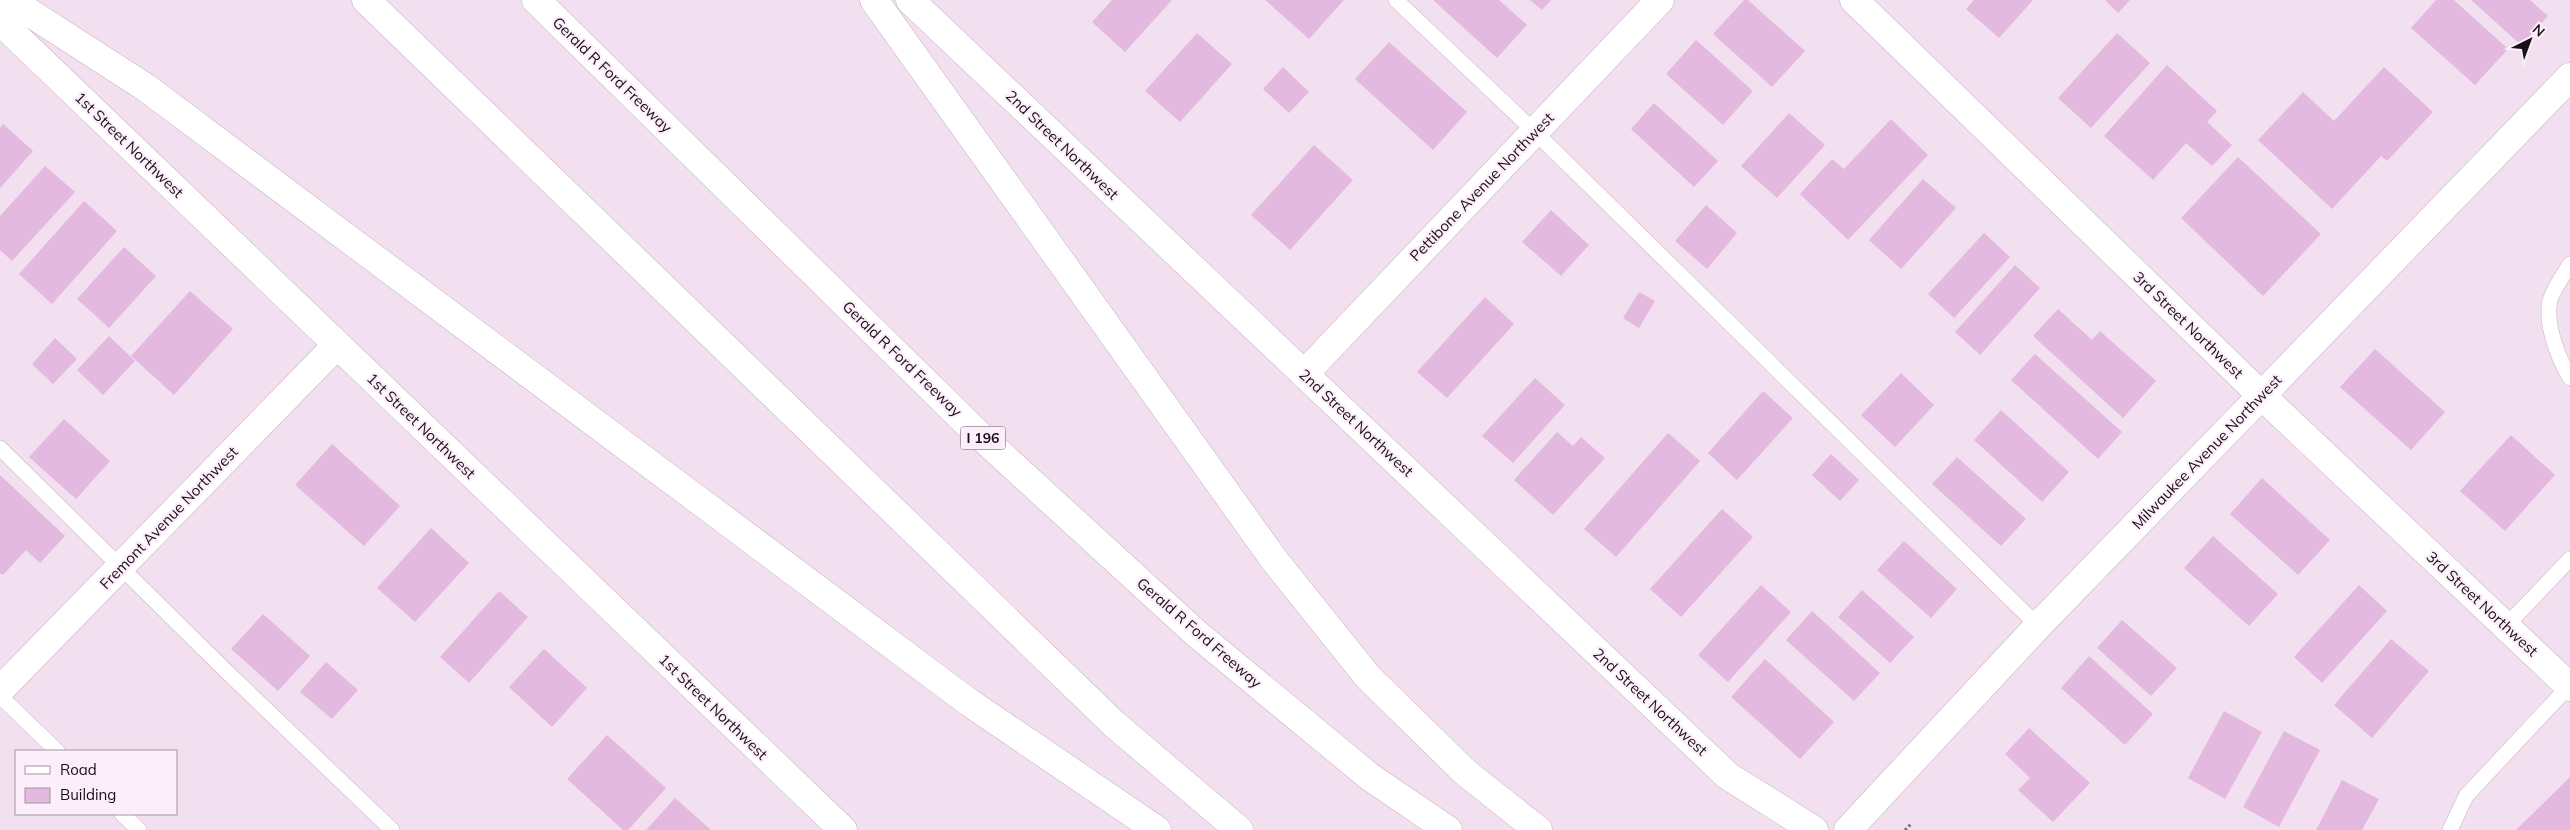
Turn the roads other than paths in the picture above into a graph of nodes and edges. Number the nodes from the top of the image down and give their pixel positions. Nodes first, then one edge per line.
1 (10, 0) edge
2 (366, 0) edge
3 (536, 0) edge
4 (874, 0) edge
5 (910, 0) edge
6 (1396, 0) edge
7 (1660, 0) edge
8 (1854, 0) edge
9 (0, 20) edge
10 (2570, 77) edge
11 (1535, 132) junction
12 (2570, 264) edge
13 (338, 345) junction
14 (1304, 374) junction
15 (2570, 378) edge
16 (2262, 396) junction
17 (0, 448) edge
18 (2570, 559) edge
19 (121, 567) junction
20 (2038, 626) junction
21 (2506, 626) junction
22 (2570, 686) edge
23 (0, 690) edge
24 (0, 696) edge
25 (56, 750) edge
26 (123, 815) edge
27 (139, 830) edge
28 (392, 830) edge
29 (843, 830) edge
30 (1157, 830) edge
31 (1239, 830) edge
32 (1448, 830) edge
33 (1538, 830) edge
34 (1814, 830) edge
35 (1848, 830) edge
36 (2450, 830) edge

1 - 30 main road
2 - 31 main road
3 - 32 main road, Gerald R Ford Freeway / I 196
4 - 33 main road
5 - 14 main road, 2nd Street Northwest
6 - 11 lane
7 - 11 main road, Pettibone Avenue Northwest
8 - 16 main road, 3rd Street Northwest
9 - 13 main road, 1st Street Northwest
10 - 16 main road, Milwaukee Avenue Northwest
11 - 14 main road, Pettibone Avenue Northwest
11 - 20 lane
12 - 15 lane
13 - 19 main road, Fremont Avenue Northwest
13 - 29 main road, 1st Street Northwest
14 - 34 main road, 2nd Street Northwest
16 - 20 main road, Milwaukee Avenue Northwest
16 - 21 main road, 3rd Street Northwest
17 - 19 lane
18 - 21 lane
19 - 23 main road, Fremont Avenue Northwest
19 - 28 lane
20 - 35 main road, Milwaukee Avenue Northwest
21 - 22 main road, 3rd Street Northwest
22 - 36 lane
24 - 25 lane
26 - 27 lane

